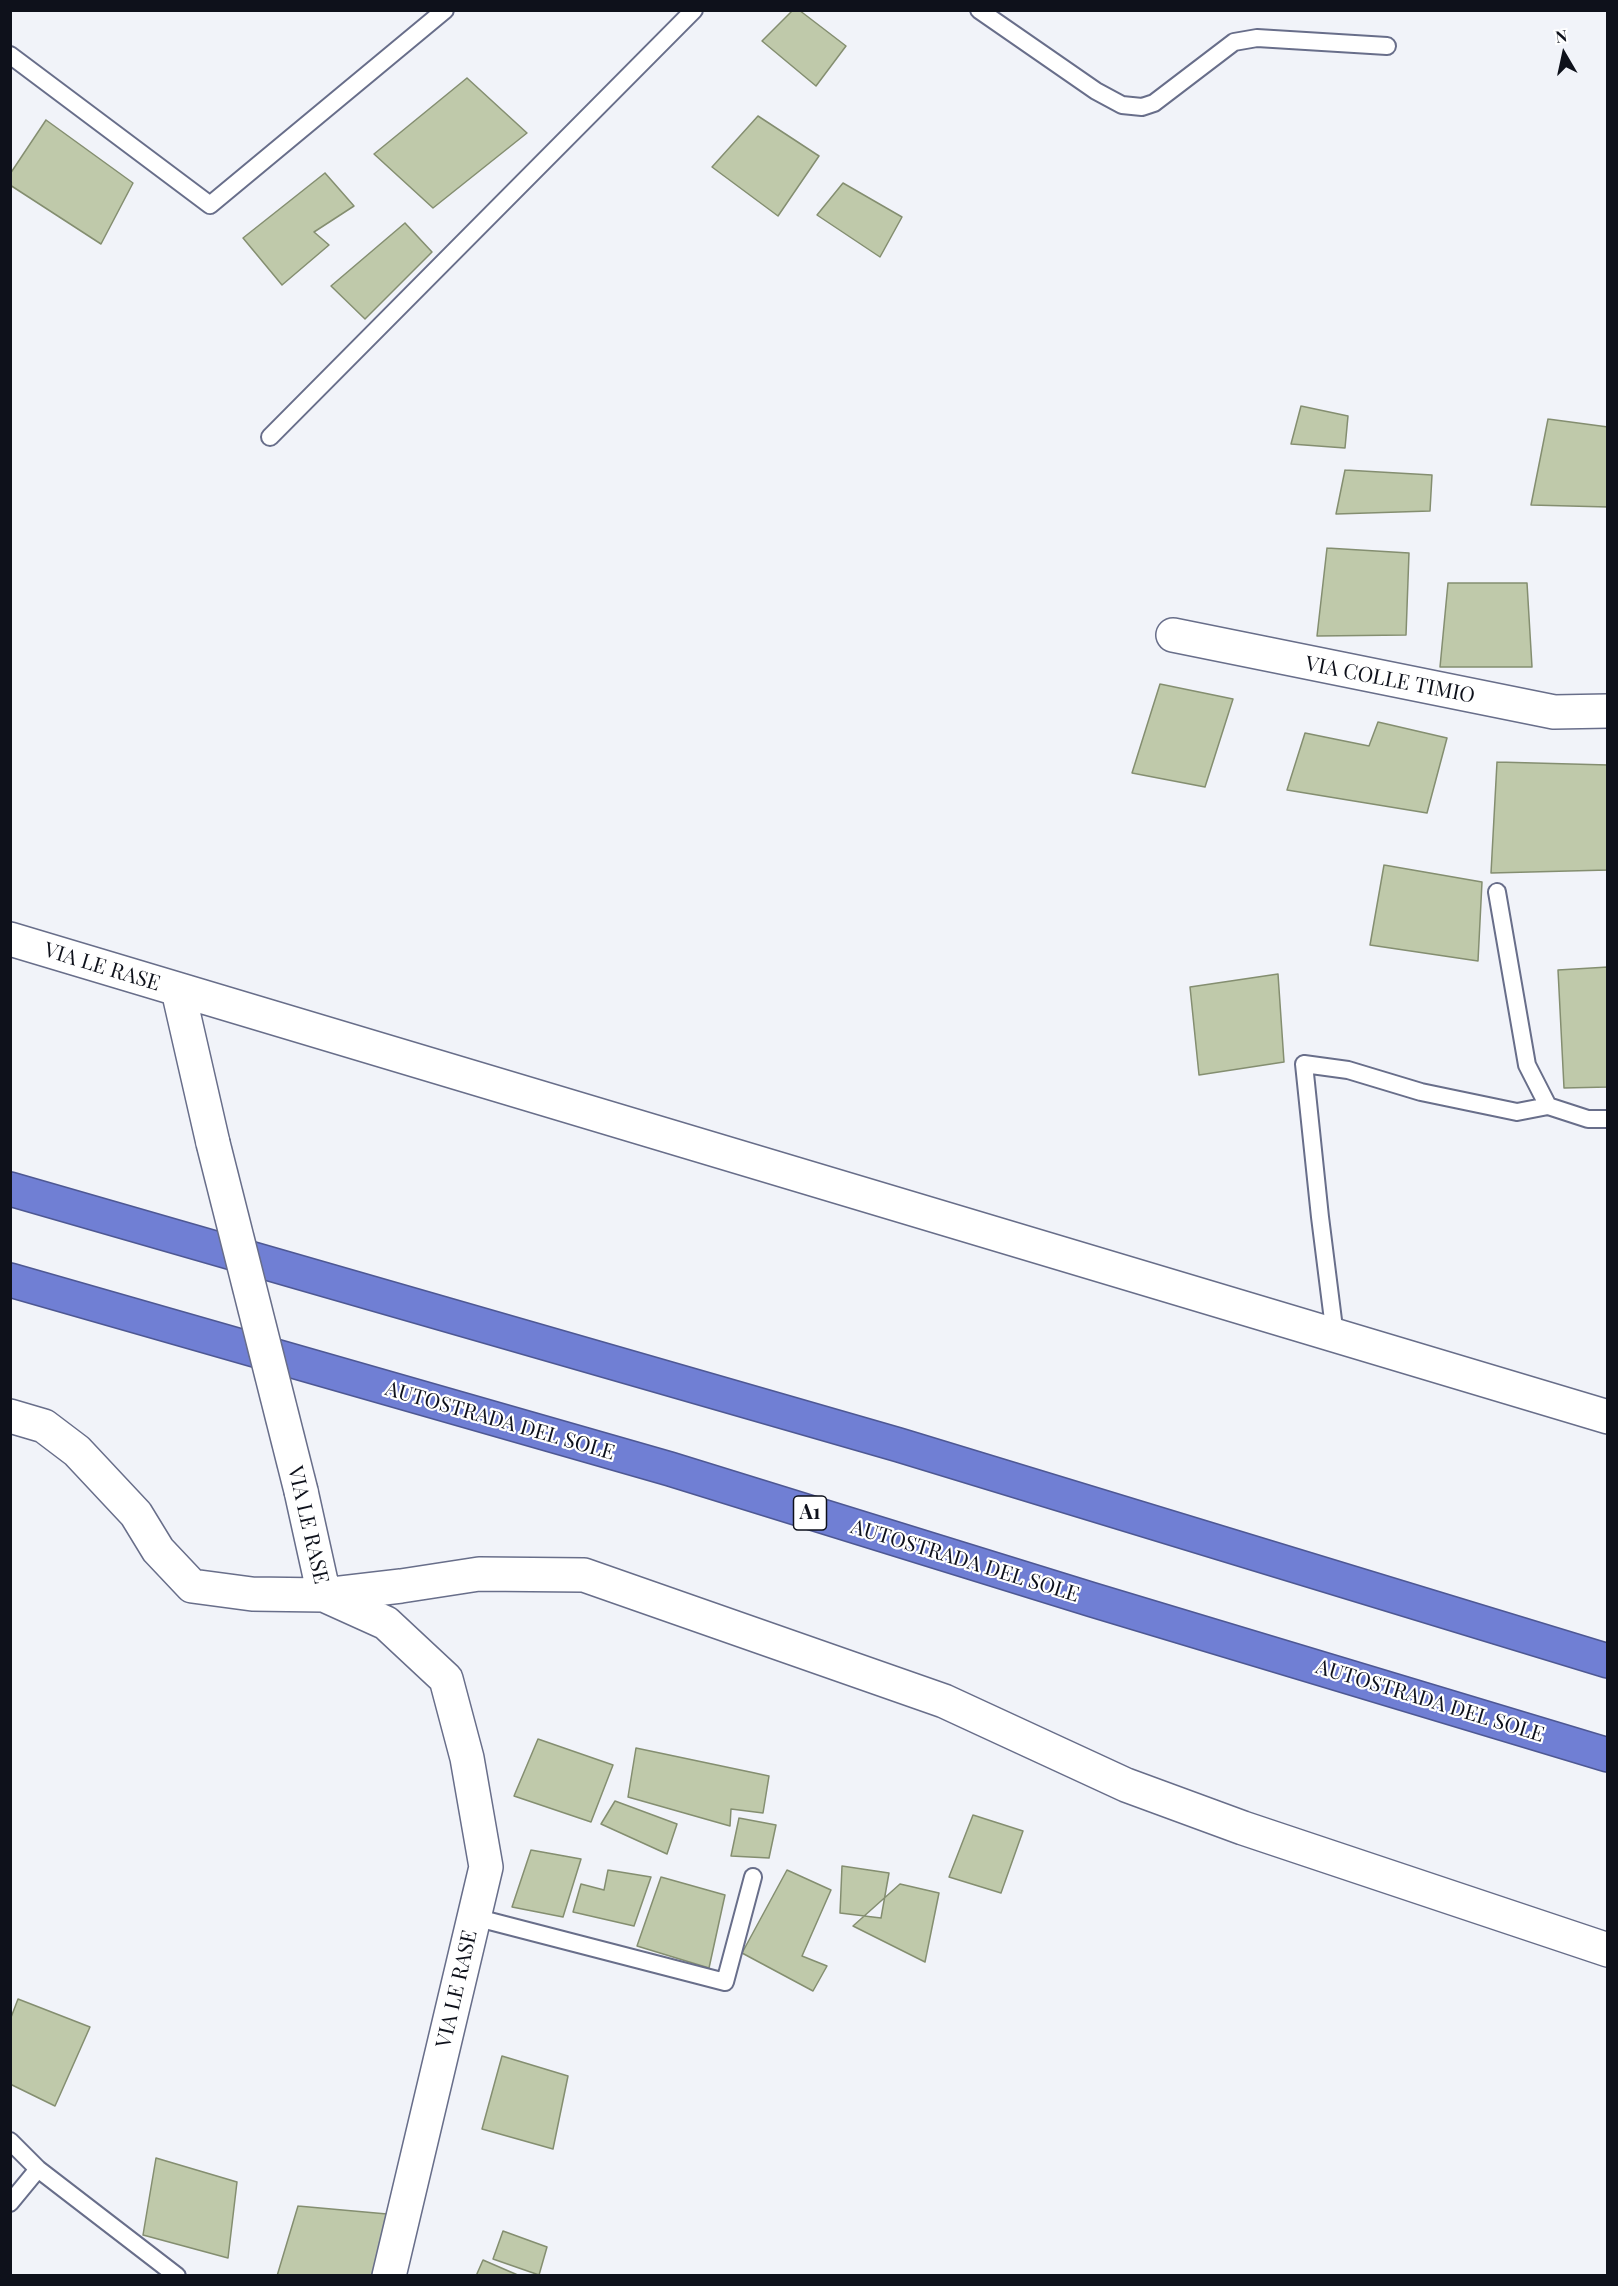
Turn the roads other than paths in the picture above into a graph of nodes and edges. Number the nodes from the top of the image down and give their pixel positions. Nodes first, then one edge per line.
1 (445, 10) edge
2 (694, 10) edge
3 (979, 10) edge
4 (1387, 46) dead end
5 (10, 55) edge
6 (270, 437) dead end
7 (1173, 635) dead end
8 (1608, 711) edge
9 (1497, 892) dead end
10 (10, 939) edge
11 (178, 990) junction
12 (1548, 1106) junction
13 (1608, 1119) edge
14 (10, 1189) edge
15 (10, 1280) edge
16 (1335, 1336) junction
17 (10, 1416) edge
18 (1608, 1417) edge
19 (324, 1594) junction
20 (1608, 1661) edge
21 (1608, 1755) edge
22 (753, 1877) dead end
23 (474, 1917) junction
24 (1608, 1950) edge
25 (10, 2141) edge
26 (38, 2169) junction
27 (10, 2203) edge
28 (177, 2276) edge
29 (388, 2276) edge

1 - 5 lane
2 - 6 lane
3 - 4 lane
7 - 8 street, VIA COLLE TIMIO
9 - 12 lane
10 - 11 street, VIA LE RASE
11 - 16 street
11 - 19 street, VIA LE RASE, bridge
12 - 13 lane
12 - 16 lane
14 - 20 highway
15 - 21 highway, AUTOSTRADA DEL SOLE / A1
16 - 18 street
17 - 19 street
19 - 23 street, VIA LE RASE
19 - 24 street
22 - 23 lane
23 - 29 street, VIA LE RASE
25 - 26 lane
26 - 27 lane
26 - 28 lane

